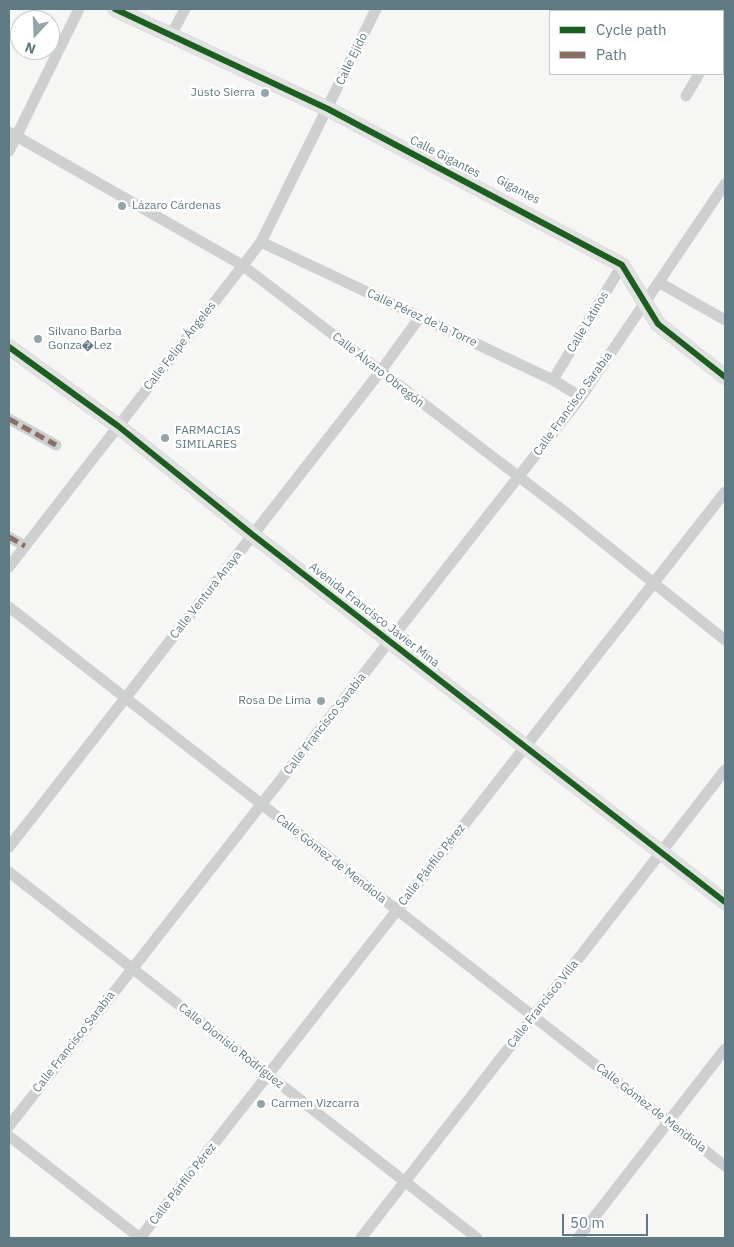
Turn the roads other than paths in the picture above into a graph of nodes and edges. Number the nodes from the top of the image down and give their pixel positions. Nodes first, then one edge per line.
1 (79, 9) edge
2 (115, 9) edge
3 (185, 9) edge
4 (376, 9) edge
5 (171, 35) junction
6 (698, 75) edge
7 (686, 96) dead end
8 (328, 110) junction
9 (13, 134) edge
10 (9, 151) edge
11 (725, 184) edge
12 (261, 242) junction
13 (242, 265) junction
14 (622, 265) junction
15 (660, 283) junction
16 (645, 304) junction
17 (420, 317) junction
18 (725, 320) edge
19 (9, 347) edge
20 (380, 372) junction
21 (725, 377) edge
22 (553, 380) junction
23 (581, 397) junction
24 (9, 419) edge
25 (118, 426) junction
26 (56, 445) dead end
27 (518, 478) junction
28 (725, 492) edge
29 (253, 535) junction
30 (9, 537) edge
31 (25, 546) junction
32 (9, 567) edge
33 (653, 584) junction
34 (9, 607) edge
35 (725, 638) edge
36 (390, 641) junction
37 (125, 699) junction
38 (525, 747) junction
39 (725, 770) edge
40 (261, 805) junction
41 (9, 848) edge
42 (662, 853) junction
43 (9, 872) edge
44 (725, 902) edge
45 (397, 910) junction
46 (132, 968) junction
47 (533, 1016) junction
48 (725, 1049) edge
49 (268, 1075) junction
50 (669, 1122) junction
51 (9, 1126) edge
52 (9, 1136) edge
53 (725, 1166) edge
54 (405, 1182) junction
55 (140, 1238) edge
56 (361, 1238) edge
57 (477, 1238) edge
58 (578, 1238) edge

1 - 9 street
2 - 5 main road, Calle Gigantes
3 - 5 street
4 - 8 street, Calle Ejido
5 - 8 main road, Calle Gigantes
6 - 7 street
8 - 12 street, Calle Felipe Ángeles
8 - 14 main road, Calle Gigantes
9 - 10 street
9 - 13 street, Calle Álvaro Obregón
11 - 15 street, Calle Francisco Sarabia
12 - 13 street, Calle Felipe Ángeles
12 - 17 street, Calle Pérez de la Torre
13 - 20 street, Calle Álvaro Obregón
13 - 25 street, Calle Felipe Ángeles
14 - 16 main road
14 - 22 street, Calle Latinos
15 - 16 street, Calle Francisco Sarabia
15 - 18 street
16 - 21 main road
16 - 23 street, Calle Francisco Sarabia
17 - 20 street, Calle Ventura Anaya
17 - 22 street, Calle Pérez de la Torre
19 - 25 main road, Avenida Francisco Javier Mina
20 - 27 street, Calle Álvaro Obregón
20 - 29 street, Calle Ventura Anaya
22 - 23 street, Calle Pérez de la Torre
23 - 27 street, Calle Francisco Sarabia
24 - 26 street
25 - 29 main road, Avenida Francisco Javier Mina
25 - 31 street, Calle Felipe Ángeles
27 - 33 street, Calle Álvaro Obregón
27 - 36 street, Calle Francisco Sarabia
28 - 33 street, Calle Pánfilo Pérez
29 - 36 main road, Avenida Francisco Javier Mina
29 - 37 street, Calle Ventura Anaya
30 - 31 street
31 - 32 street, Calle Felipe Ángeles
33 - 35 street, Calle Álvaro Obregón
33 - 38 street, Calle Pánfilo Pérez
34 - 37 street, Calle Gómez de Mendiola
36 - 38 main road, Avenida Francisco Javier Mina
36 - 40 street, Calle Francisco Sarabia
37 - 40 street, Calle Gómez de Mendiola
37 - 41 street, Calle Ventura Anaya
38 - 42 main road, Avenida Francisco Javier Mina
38 - 45 street, Calle Pánfilo Pérez
39 - 42 street, Calle Francisco Villa
40 - 45 street, Calle Gómez de Mendiola
40 - 46 street, Calle Francisco Sarabia
42 - 44 main road, Avenida Francisco Javier Mina
42 - 47 street, Calle Francisco Villa
43 - 46 street, Calle Dionisio Rodríguez
45 - 47 street, Calle Gómez de Mendiola
45 - 49 street, Calle Pánfilo Pérez
46 - 49 street, Calle Dionisio Rodríguez
46 - 51 street, Calle Francisco Sarabia
47 - 50 street, Calle Gómez de Mendiola
47 - 54 street, Calle Francisco Villa
48 - 50 street
49 - 54 street, Calle Dionisio Rodríguez
49 - 55 street, Calle Pánfilo Pérez
50 - 53 street, Calle Gómez de Mendiola
50 - 58 street
52 - 55 street
54 - 56 street, Calle Francisco Villa
54 - 57 street, Calle Dionisio Rodríguez

